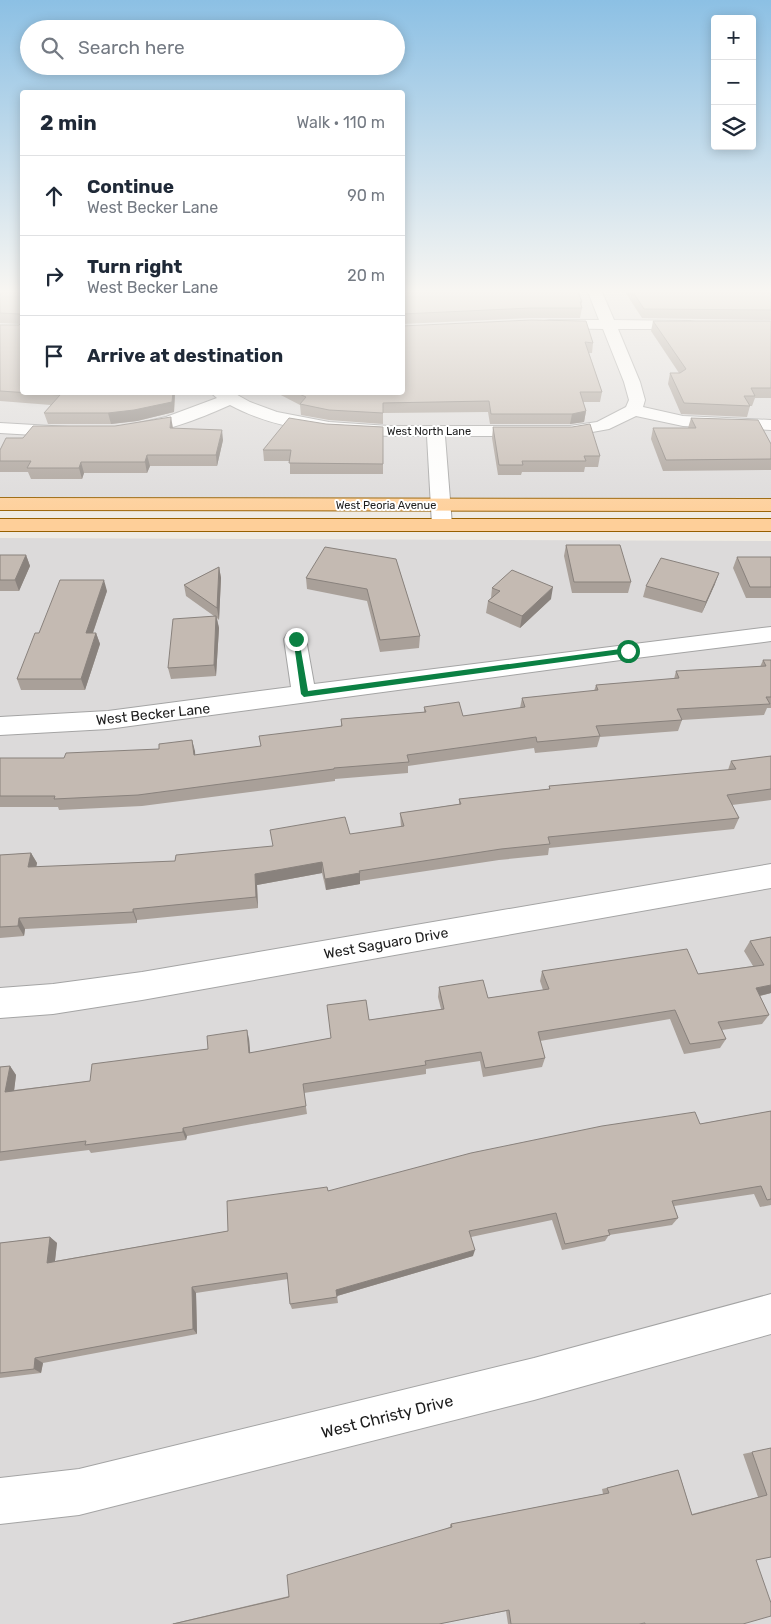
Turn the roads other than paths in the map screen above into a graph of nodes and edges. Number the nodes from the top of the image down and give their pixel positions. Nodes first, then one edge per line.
1 (626, 368) edge
2 (224, 396) edge
3 (633, 410) junction
4 (771, 425) edge
5 (0, 428) edge
6 (119, 431) edge
7 (436, 431) junction
8 (82, 432) edge
9 (0, 504) edge
10 (440, 505) junction
11 (771, 505) edge
12 (0, 525) edge
13 (442, 525) junction
14 (771, 525) edge
15 (616, 629) dead end
16 (771, 634) edge
17 (296, 639) dead end
18 (628, 651) junction
19 (304, 694) junction
20 (0, 726) edge
21 (771, 876) edge
22 (0, 1003) edge
23 (771, 1314) edge
24 (0, 1501) edge

1 - 3 street
2 - 6 street, West North Lane
2 - 7 street, West North Lane
3 - 4 street
3 - 7 street, West North Lane
5 - 8 street
7 - 10 street
9 - 10 main road, West Peoria Avenue
10 - 11 main road, West Peoria Avenue
10 - 13 street
12 - 13 main road, West Peoria Avenue
13 - 14 main road, West Peoria Avenue
15 - 18 street
16 - 18 street, West Becker Lane
17 - 19 street
18 - 19 street, West Becker Lane
19 - 20 street, West Becker Lane
21 - 22 street, West Saguaro Drive
23 - 24 street, West Christy Drive

